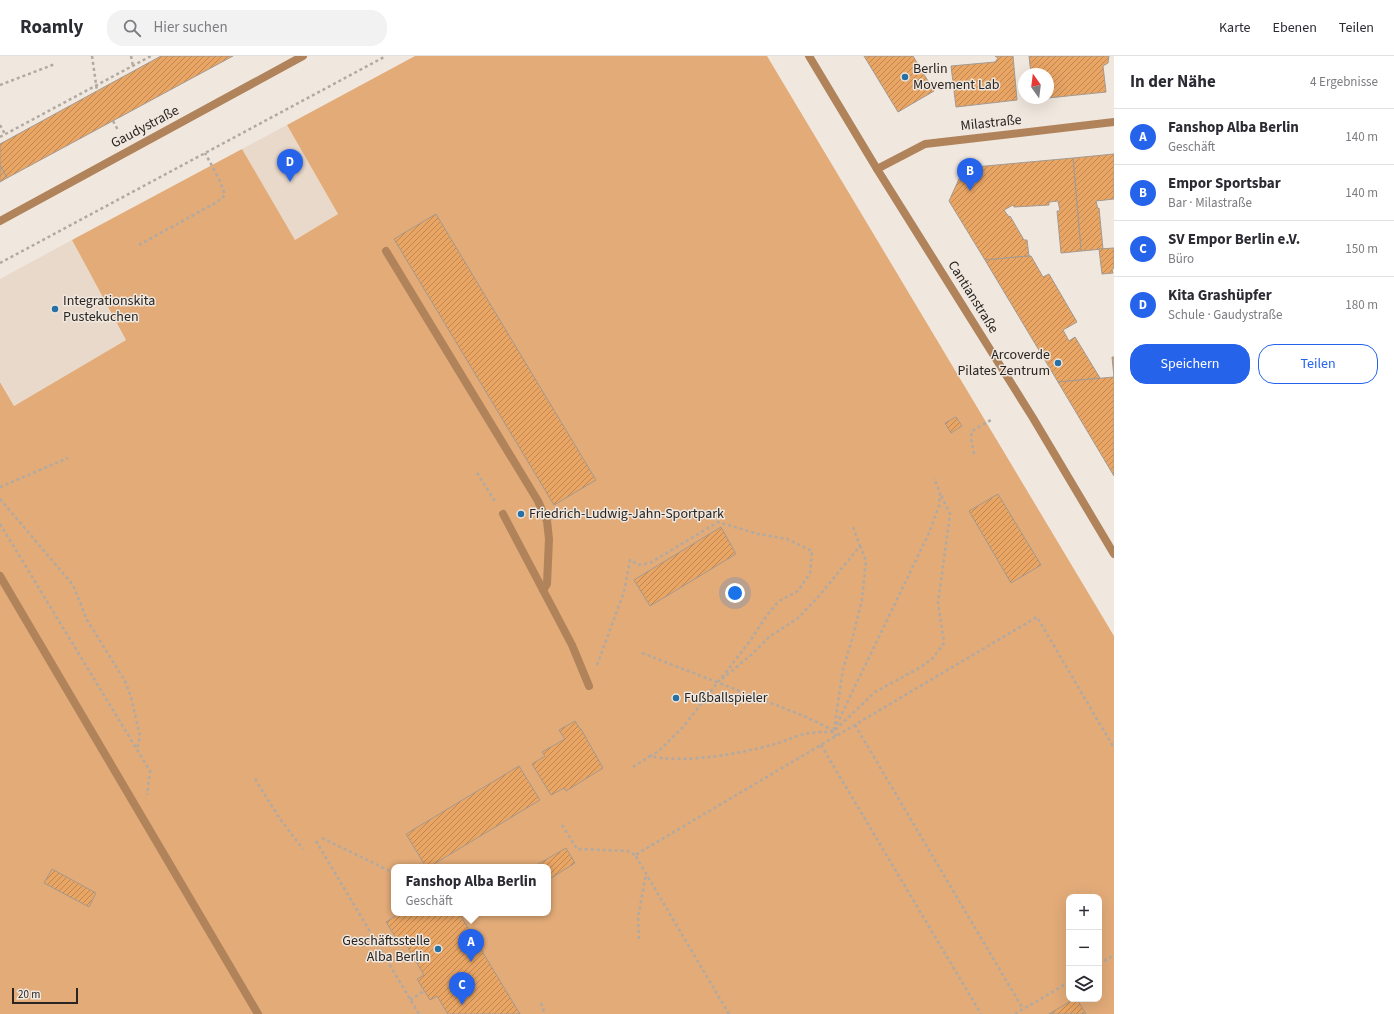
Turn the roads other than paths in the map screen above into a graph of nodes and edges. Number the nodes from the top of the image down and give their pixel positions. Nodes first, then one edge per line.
1 (303, 56) edge
2 (809, 56) edge
3 (1114, 122) edge
4 (878, 169) junction
5 (0, 221) edge
6 (386, 251) dead end
7 (503, 514) road end
8 (1114, 554) edge
9 (0, 576) edge
10 (542, 590) junction
11 (589, 686) road end
12 (258, 1014) edge

1 - 5 street, Gaudystraße
2 - 4 street, Cantianstraße
3 - 4 street, Milastraße
4 - 8 street, Cantianstraße
6 - 10 street
7 - 10 street
9 - 12 street
10 - 11 street

